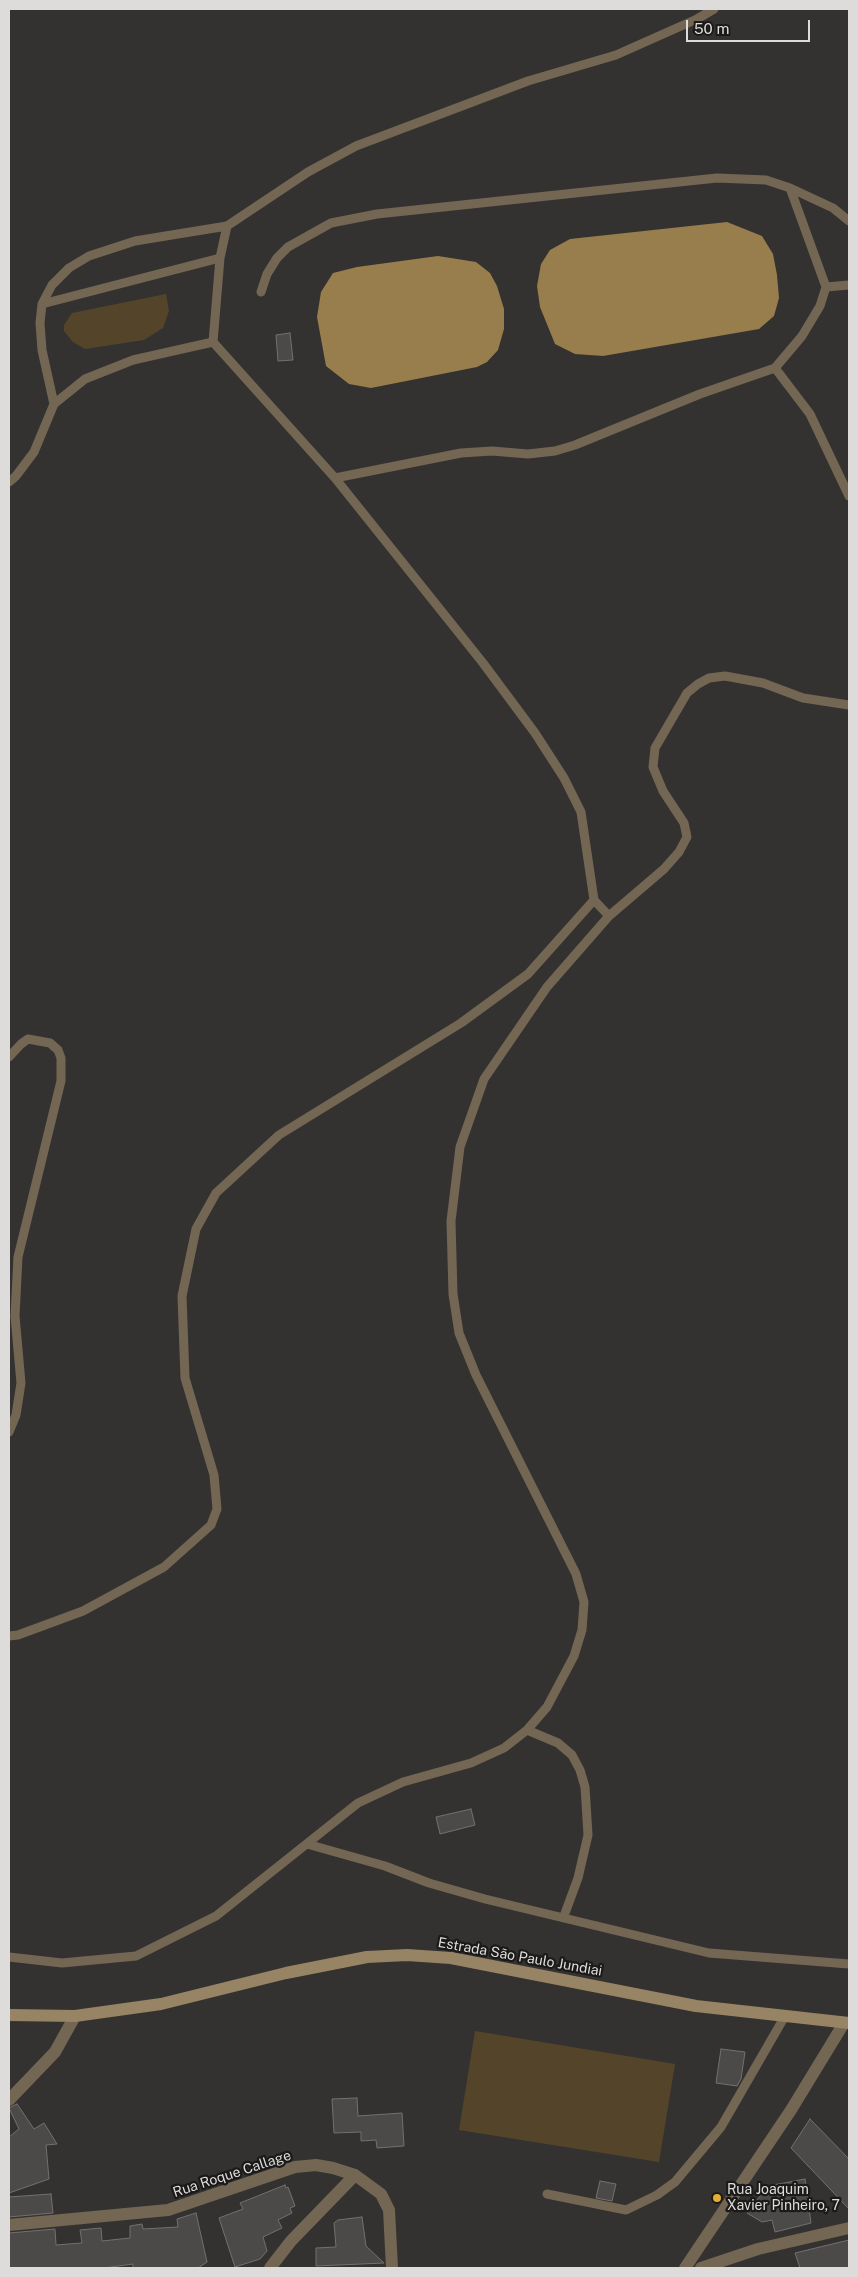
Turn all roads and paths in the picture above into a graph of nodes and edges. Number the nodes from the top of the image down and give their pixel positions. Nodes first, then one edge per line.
1 (714, 9) edge
2 (790, 188) junction
3 (849, 221) edge
4 (227, 226) junction
5 (220, 258) junction
6 (849, 285) edge
7 (826, 287) junction
8 (261, 292) dead end
9 (42, 304) junction
10 (213, 342) junction
11 (775, 368) junction
12 (54, 404) junction
13 (335, 478) junction
14 (9, 482) edge
15 (849, 496) edge
16 (849, 706) edge
17 (594, 900) junction
18 (609, 916) junction
19 (9, 1057) edge
20 (9, 1432) edge
21 (9, 1636) edge
22 (527, 1730) junction
23 (307, 1844) junction
24 (564, 1916) junction
25 (9, 1957) edge
26 (849, 1964) edge
27 (9, 2015) edge
28 (75, 2016) junction
29 (785, 2016) junction
30 (846, 2023) edge
31 (9, 2100) edge
32 (356, 2175) junction
33 (547, 2194) dead end
34 (9, 2225) edge
35 (849, 2228) edge
36 (270, 2268) edge
37 (392, 2268) edge
38 (686, 2268) edge
39 (701, 2268) edge

1 - 4 lane
2 - 3 lane
2 - 7 lane
2 - 8 lane
4 - 5 lane
4 - 9 lane
5 - 9 lane
5 - 10 lane
6 - 7 lane
7 - 11 lane
9 - 12 lane
10 - 12 lane
10 - 13 lane
11 - 13 lane
11 - 15 lane
12 - 14 lane
13 - 17 lane
16 - 18 lane
17 - 18 lane
17 - 21 lane
18 - 22 lane
19 - 20 lane
22 - 23 lane
22 - 24 lane
23 - 24 lane
23 - 25 lane
24 - 26 lane
27 - 28 main road, Estrada São Paulo Jundiai
28 - 29 main road, Estrada São Paulo Jundiai
28 - 31 street
29 - 30 main road, Estrada São Paulo Jundiai
29 - 33 lane
30 - 38 street
32 - 34 street, Rua Roque Callage
32 - 36 street
32 - 37 street, Rua Roque Callage
35 - 39 street

